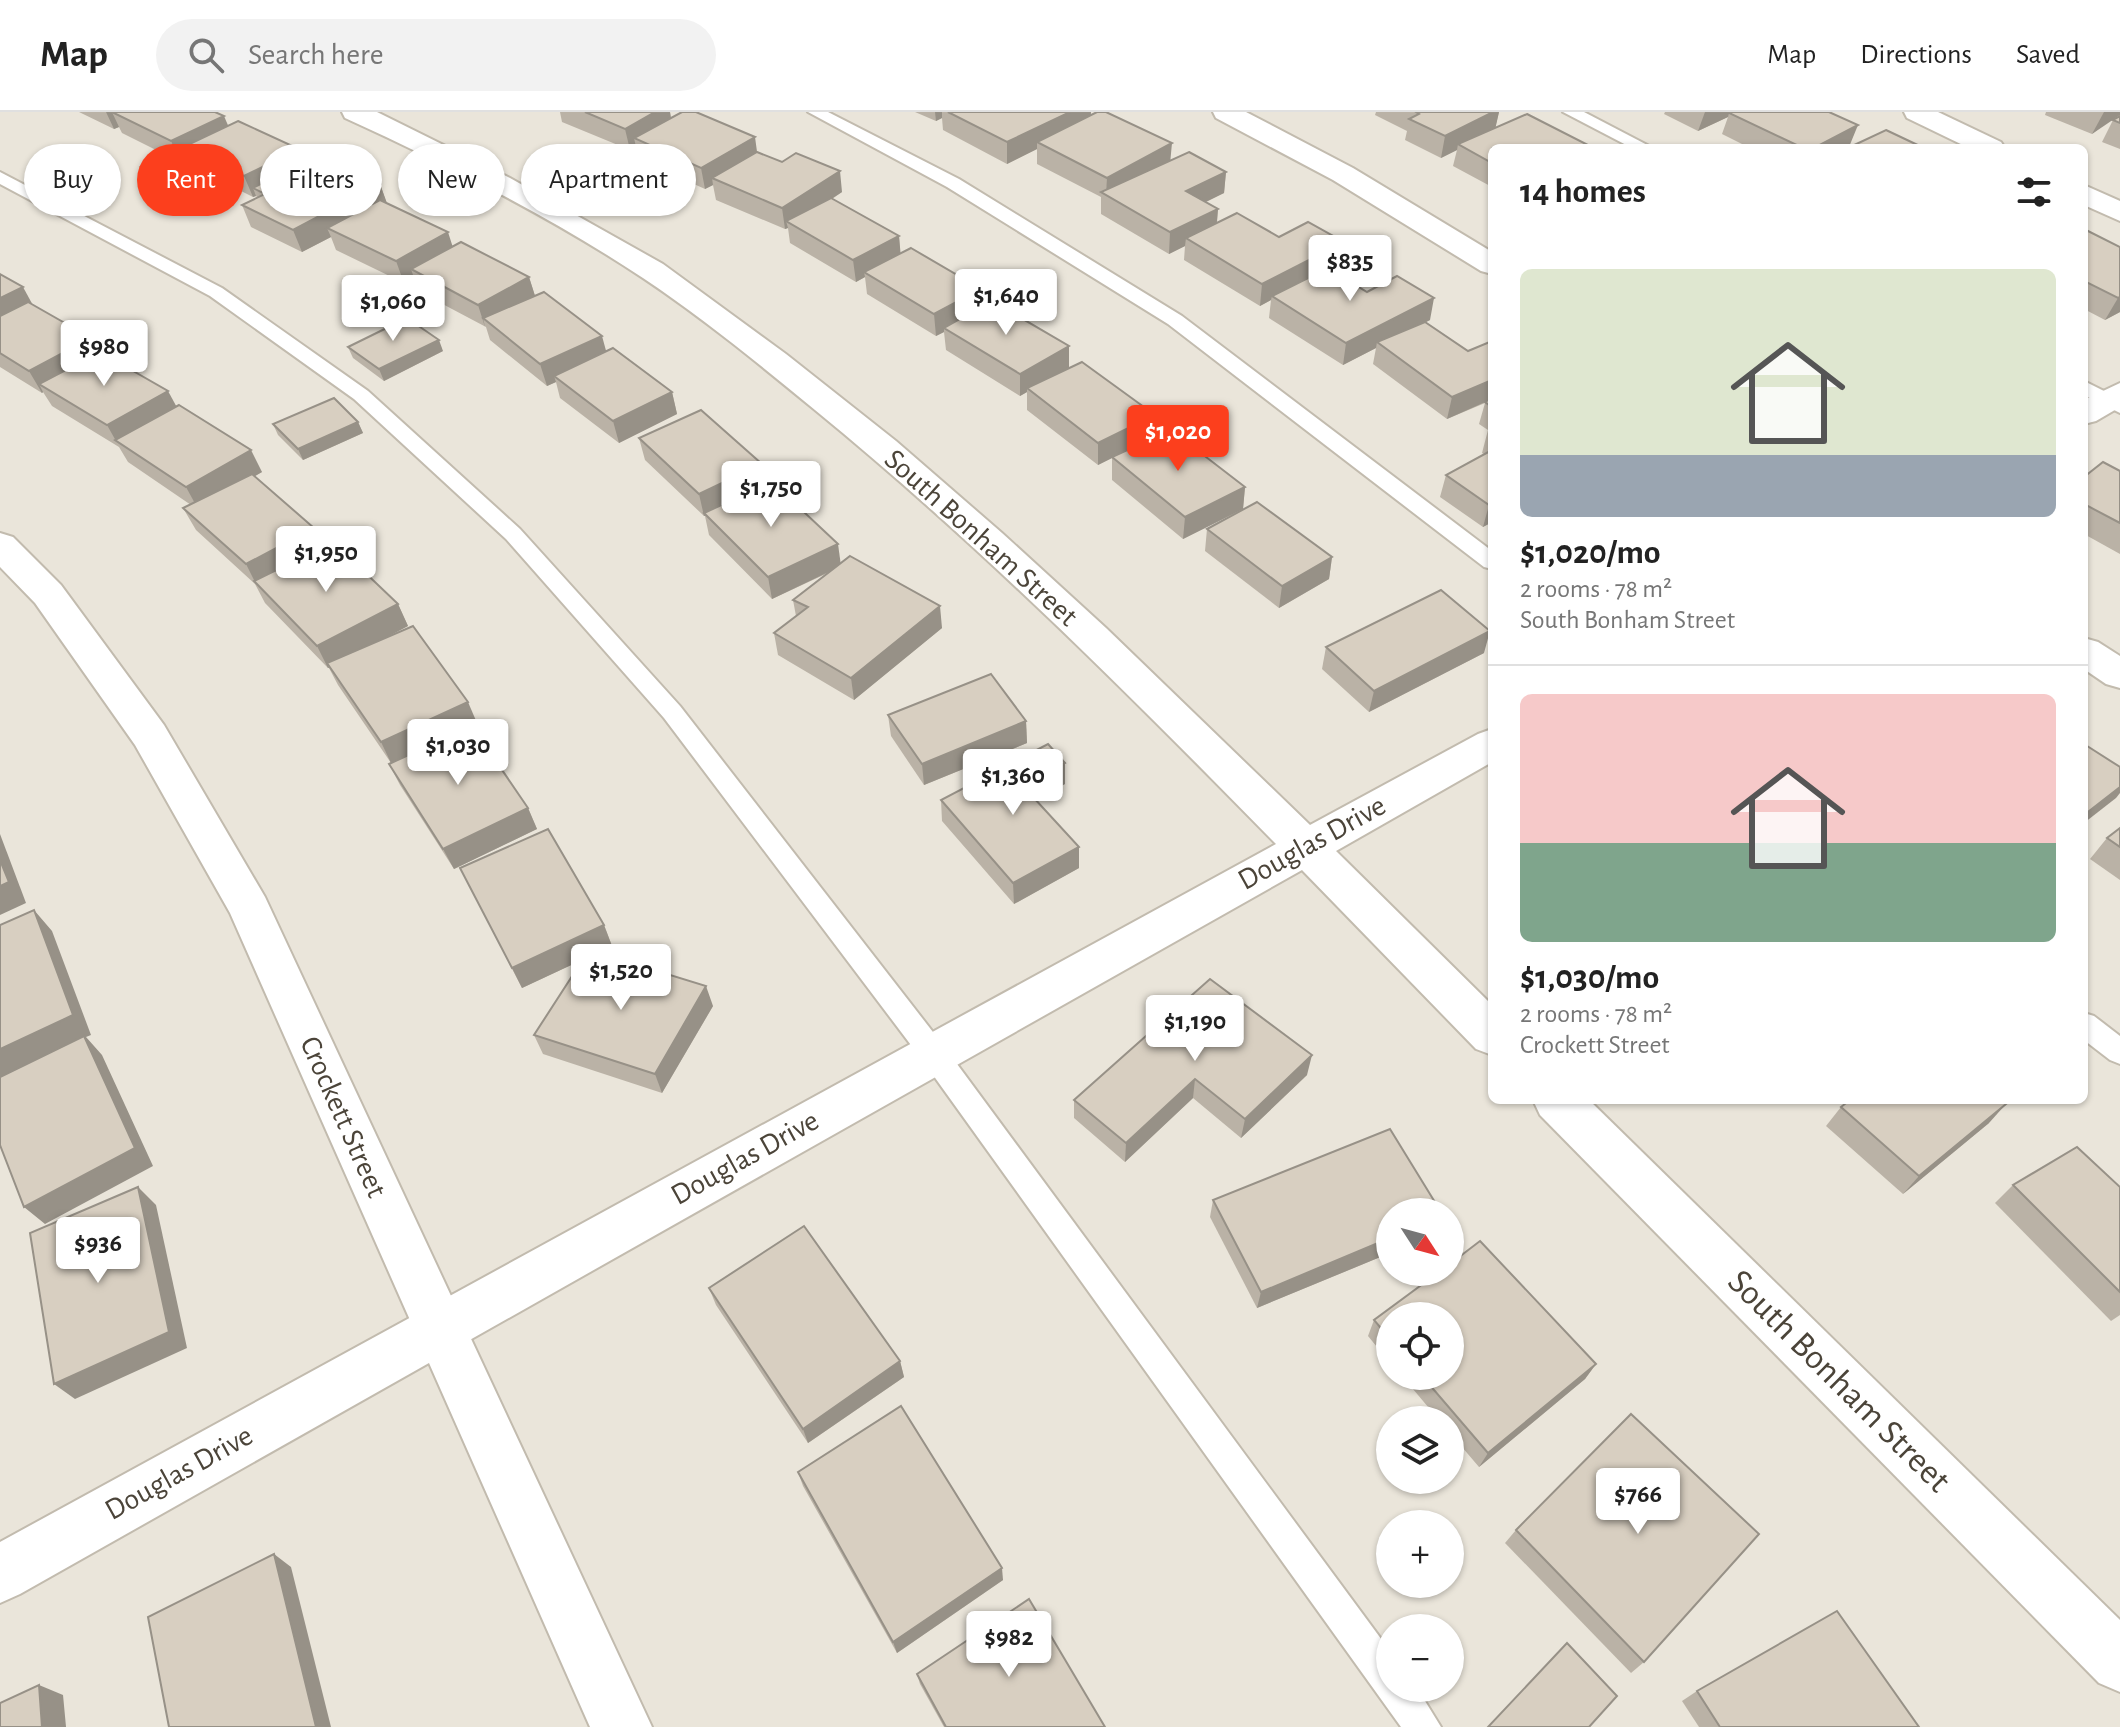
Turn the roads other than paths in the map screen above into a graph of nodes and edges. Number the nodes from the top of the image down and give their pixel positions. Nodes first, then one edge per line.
1 (355, 112) edge
2 (816, 112) edge
3 (1226, 112) edge
4 (1571, 112) edge
5 (1917, 112) edge
6 (1637, 144) edge
7 (1983, 144) edge
8 (0, 177) edge
9 (2088, 196) edge
10 (2120, 212) edge
11 (1488, 263) edge
12 (0, 545) edge
13 (1488, 559) edge
14 (2088, 654) edge
15 (2120, 674) edge
16 (1488, 746) edge
17 (1306, 847) junction
18 (2088, 1027) edge
19 (1488, 1031) edge
20 (2120, 1052) edge
21 (933, 1053) junction
22 (1561, 1104) edge
23 (438, 1328) junction
24 (0, 1574) edge
25 (1376, 1662) edge
26 (2120, 1662) edge
27 (1405, 1702) edge
28 (621, 1727) edge
29 (1423, 1727) edge

1 - 17 street, South Bonham Street
2 - 13 lane
3 - 11 street
4 - 6 lane
5 - 7 street
8 - 21 lane
9 - 10 street
12 - 23 street, Crockett Street
14 - 15 street
16 - 17 street, Douglas Drive
17 - 19 street, South Bonham Street
17 - 21 street, Douglas Drive
18 - 20 lane
21 - 23 street, Douglas Drive
21 - 25 lane
22 - 26 street, South Bonham Street
23 - 24 street, Douglas Drive
23 - 28 street, Crockett Street
27 - 29 lane

